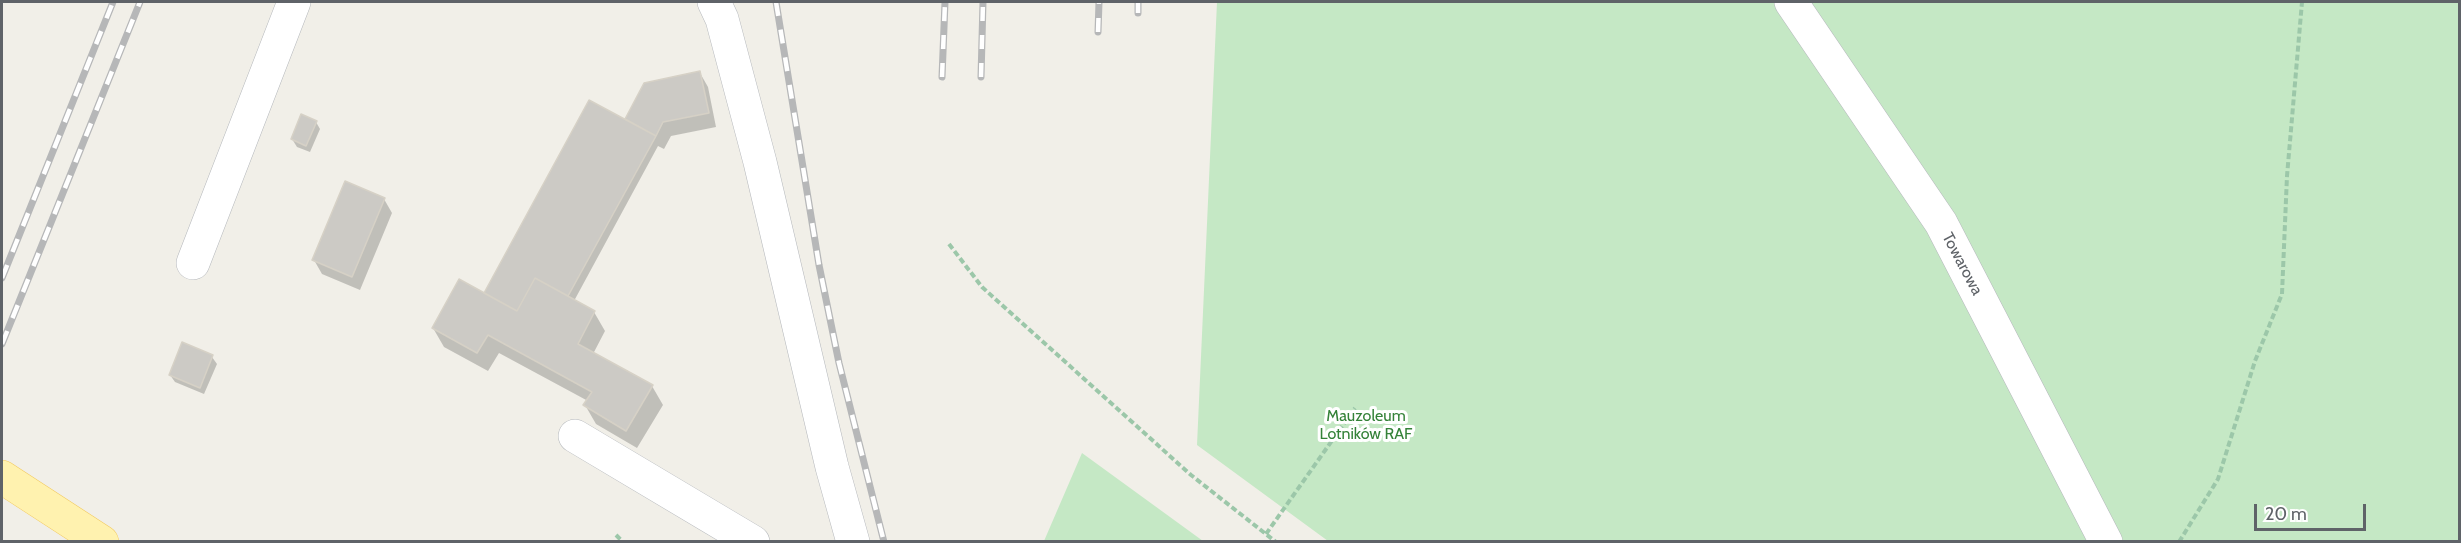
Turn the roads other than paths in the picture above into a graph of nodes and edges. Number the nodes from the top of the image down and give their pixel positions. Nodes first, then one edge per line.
1 (294, 2) edge
2 (714, 2) edge
3 (1791, 2) edge
4 (193, 263) dead end
5 (575, 436) dead end
6 (2, 477) edge
7 (102, 542) edge
8 (753, 542) edge
9 (853, 542) edge
10 (2106, 542) edge

1 - 4 street
2 - 9 street
3 - 10 street, Towarowa
5 - 8 street
6 - 7 main road

